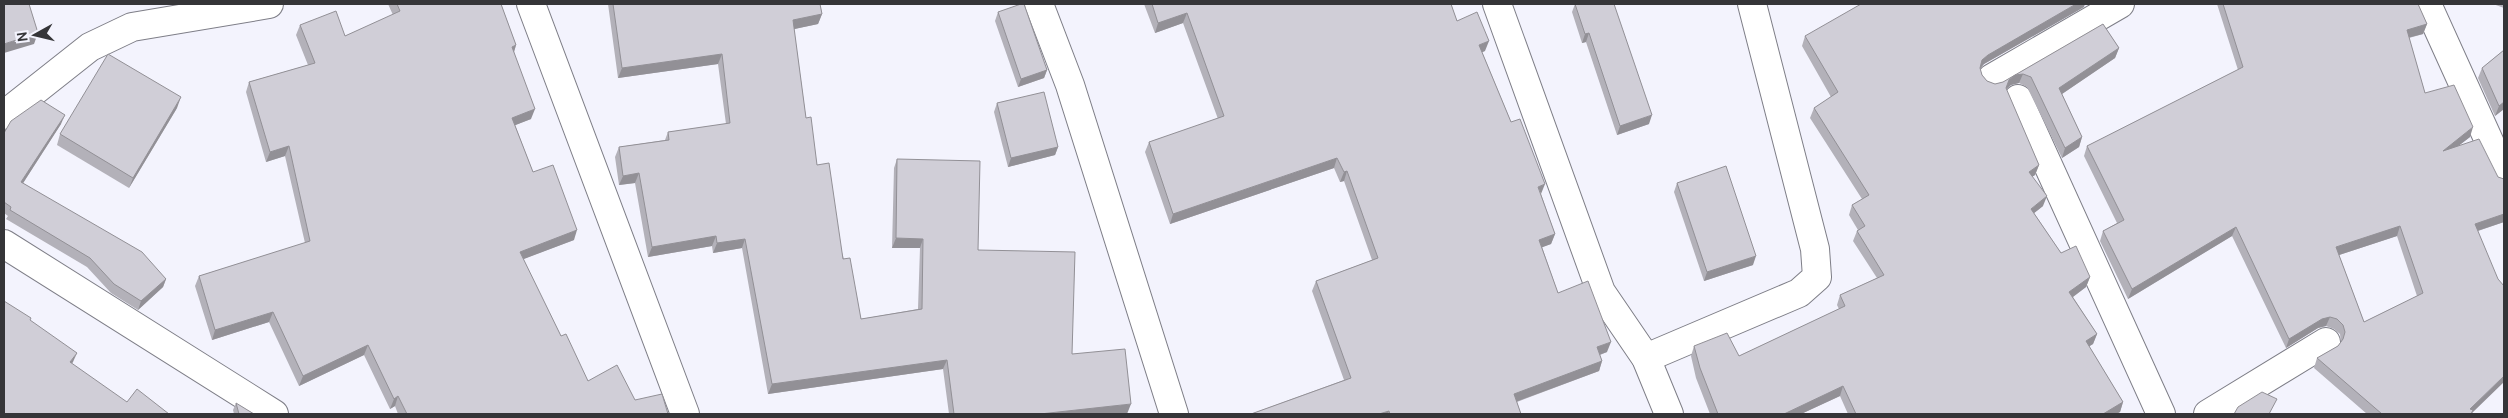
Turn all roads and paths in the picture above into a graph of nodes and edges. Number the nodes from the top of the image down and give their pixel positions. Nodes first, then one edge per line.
1 (269, 4) edge
2 (532, 4) edge
3 (1039, 4) edge
4 (1498, 4) edge
5 (1752, 4) edge
6 (2120, 4) edge
7 (2427, 4) edge
8 (1992, 78) dead end
9 (2018, 99) dead end
10 (4, 115) edge
11 (2504, 174) edge
12 (4, 244) edge
13 (2326, 342) dead end
14 (1646, 358) junction
15 (274, 414) edge
16 (685, 414) edge
17 (1174, 414) edge
18 (1669, 414) edge
19 (2161, 414) edge
20 (2208, 414) edge

1 - 10 street
2 - 16 street
3 - 17 street
4 - 14 street
5 - 14 street
6 - 8 street
7 - 11 street
9 - 19 street
12 - 15 street
13 - 20 street
14 - 18 street

